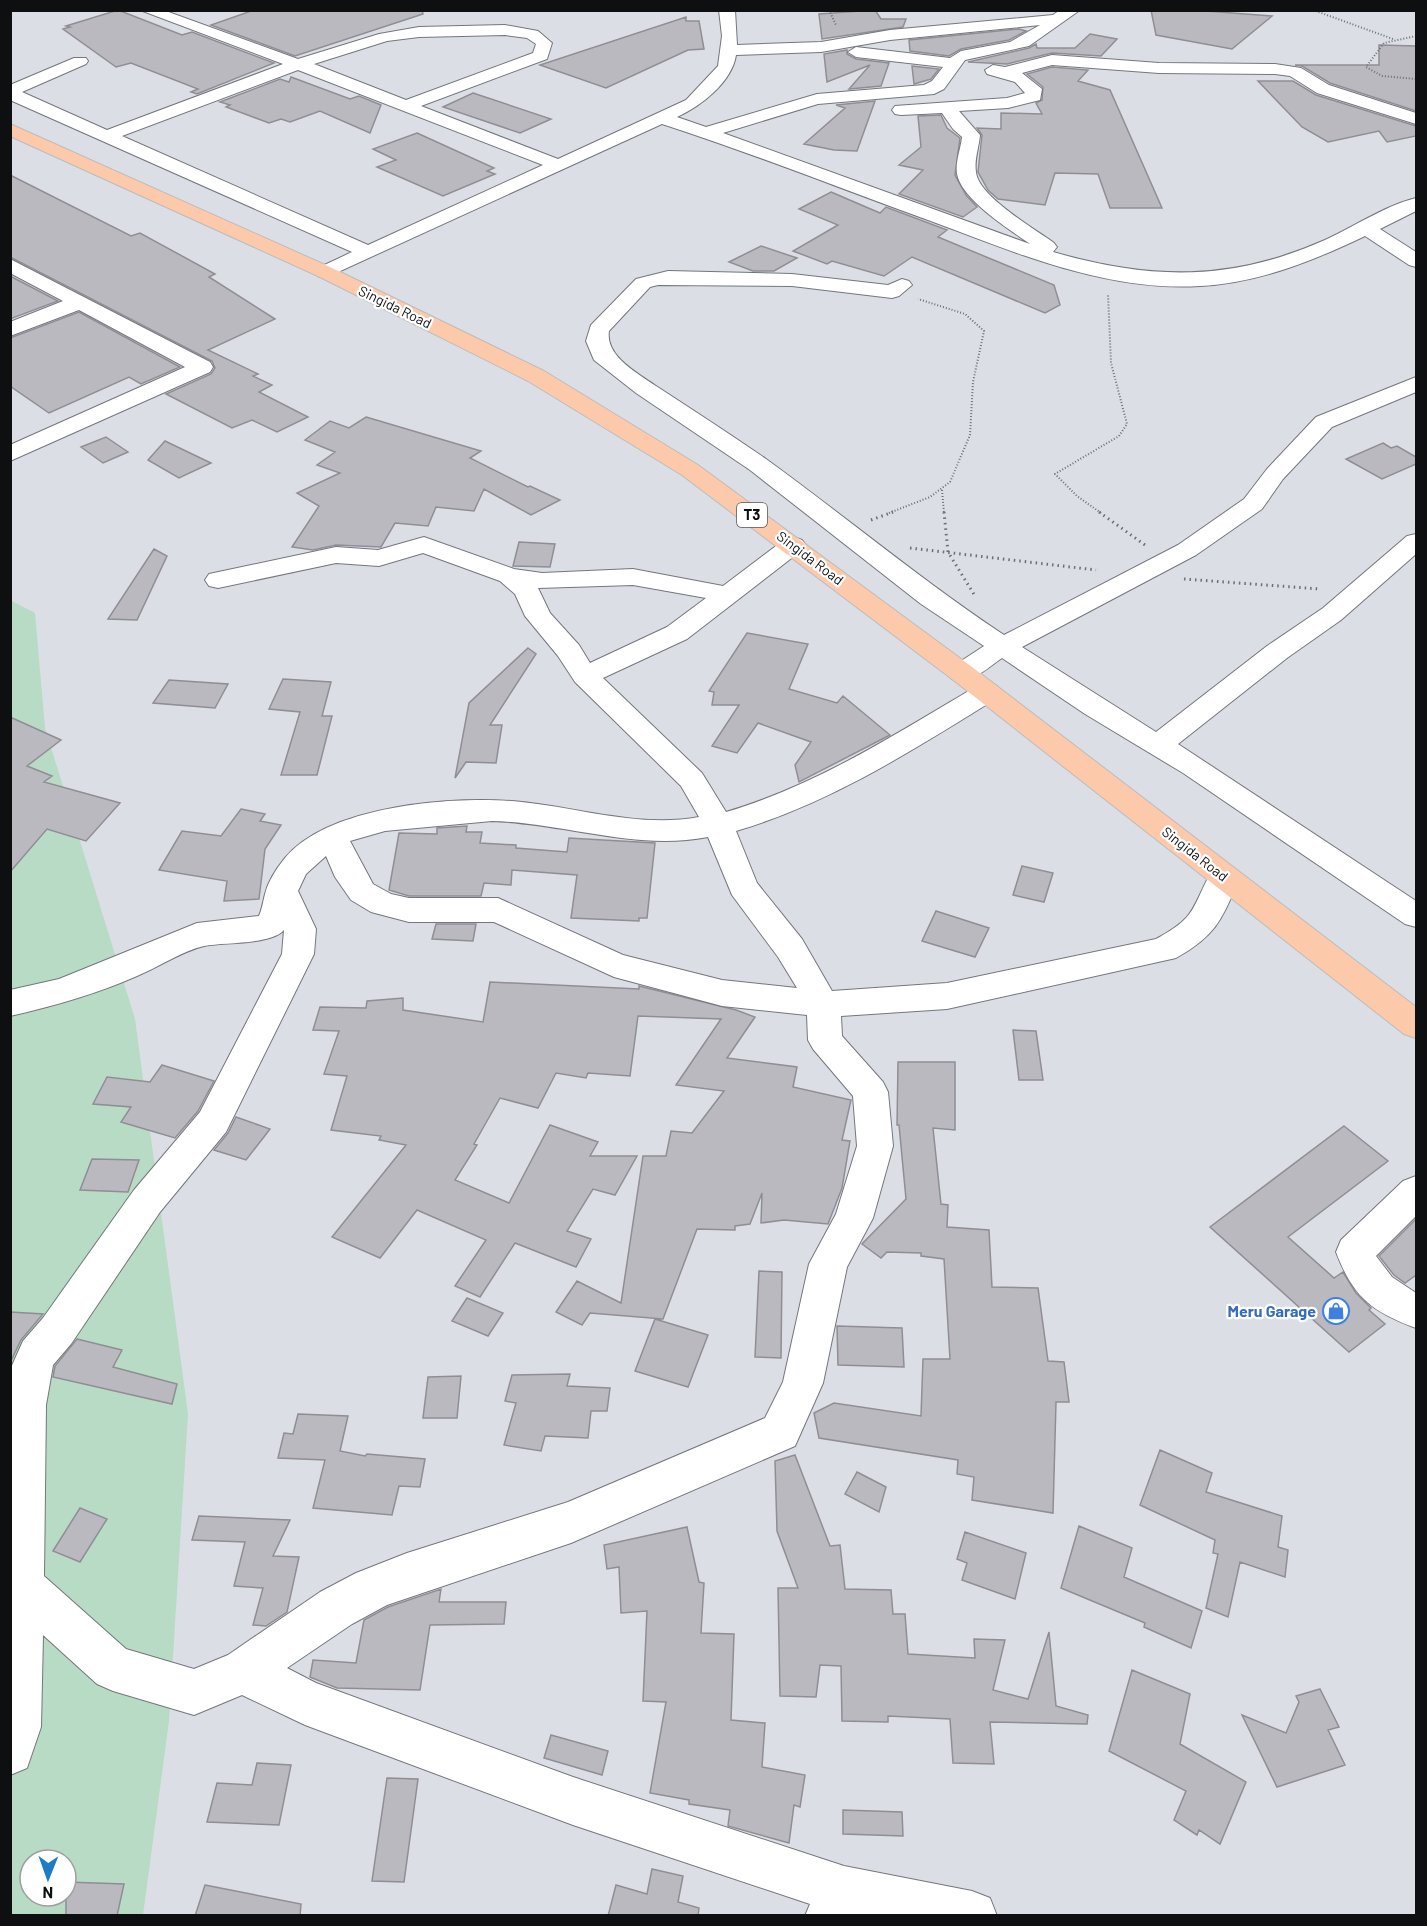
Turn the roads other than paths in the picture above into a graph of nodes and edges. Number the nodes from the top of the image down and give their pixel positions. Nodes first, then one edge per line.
1 (147, 10) edge
2 (728, 10) edge
3 (1073, 10) edge
4 (1055, 18) junction
5 (821, 47) junction
6 (728, 50) junction
7 (80, 61) dead end
8 (298, 64) junction
9 (951, 65) junction
10 (1006, 72) junction
11 (10, 92) edge
12 (405, 106) junction
13 (947, 107) junction
14 (661, 118) junction
15 (1416, 119) edge
16 (742, 121) junction
17 (10, 129) edge
18 (707, 132) junction
19 (107, 136) junction
20 (558, 165) junction
21 (1416, 204) edge
22 (1365, 228) junction
23 (368, 252) junction
24 (1416, 261) edge
25 (1065, 263) junction
26 (10, 265) edge
27 (325, 272) junction
28 (897, 288) road end
29 (80, 302) junction
30 (10, 330) edge
31 (1416, 384) edge
32 (10, 454) edge
33 (1416, 541) edge
34 (793, 545) junction
35 (509, 576) junction
36 (218, 580) dead end
37 (726, 594) junction
38 (1002, 645) junction
39 (962, 673) junction
40 (585, 676) junction
41 (987, 692) junction
42 (1158, 745) junction
43 (718, 824) junction
44 (332, 836) junction
45 (1224, 877) junction
46 (282, 891) junction
47 (1416, 916) edge
48 (10, 1003) edge
49 (823, 1004) junction
50 (1416, 1025) edge
51 (1416, 1192) edge
52 (1416, 1311) edge
53 (16, 1582) edge
54 (244, 1671) junction
55 (10, 1751) edge
56 (837, 1903) edge
57 (972, 1916) edge

1 - 8 street
2 - 6 street
3 - 4 street
4 - 5 street
4 - 9 street
5 - 6 street
5 - 9 street
6 - 14 street
7 - 11 street
8 - 12 street
8 - 12 street
8 - 19 street
9 - 10 street
9 - 16 street
10 - 13 street
10 - 15 street
11 - 19 street
12 - 20 street
13 - 16 street
13 - 25 street
14 - 18 street
14 - 20 street
16 - 18 street
17 - 27 highway, Singida Road / T3
18 - 25 street
19 - 23 street
20 - 23 street
21 - 22 street
22 - 24 street
22 - 25 street
23 - 27 street
26 - 29 street
27 - 34 highway, Singida Road / T3
28 - 38 street
29 - 30 street
29 - 32 street
31 - 38 street
33 - 42 street
34 - 37 street
34 - 39 highway, Singida Road / T3
35 - 36 street
35 - 37 street
35 - 40 street
37 - 40 street
38 - 39 street
38 - 42 street
39 - 41 highway, Singida Road / T3
40 - 43 street
41 - 43 street
41 - 45 highway, Singida Road / T3
42 - 47 street
43 - 44 street
43 - 49 street
44 - 46 street
44 - 49 street
45 - 49 street
45 - 50 highway, Singida Road / T3
46 - 48 street
46 - 53 street
49 - 54 street
51 - 52 street
53 - 54 street
53 - 55 street
54 - 56 street
56 - 57 street

